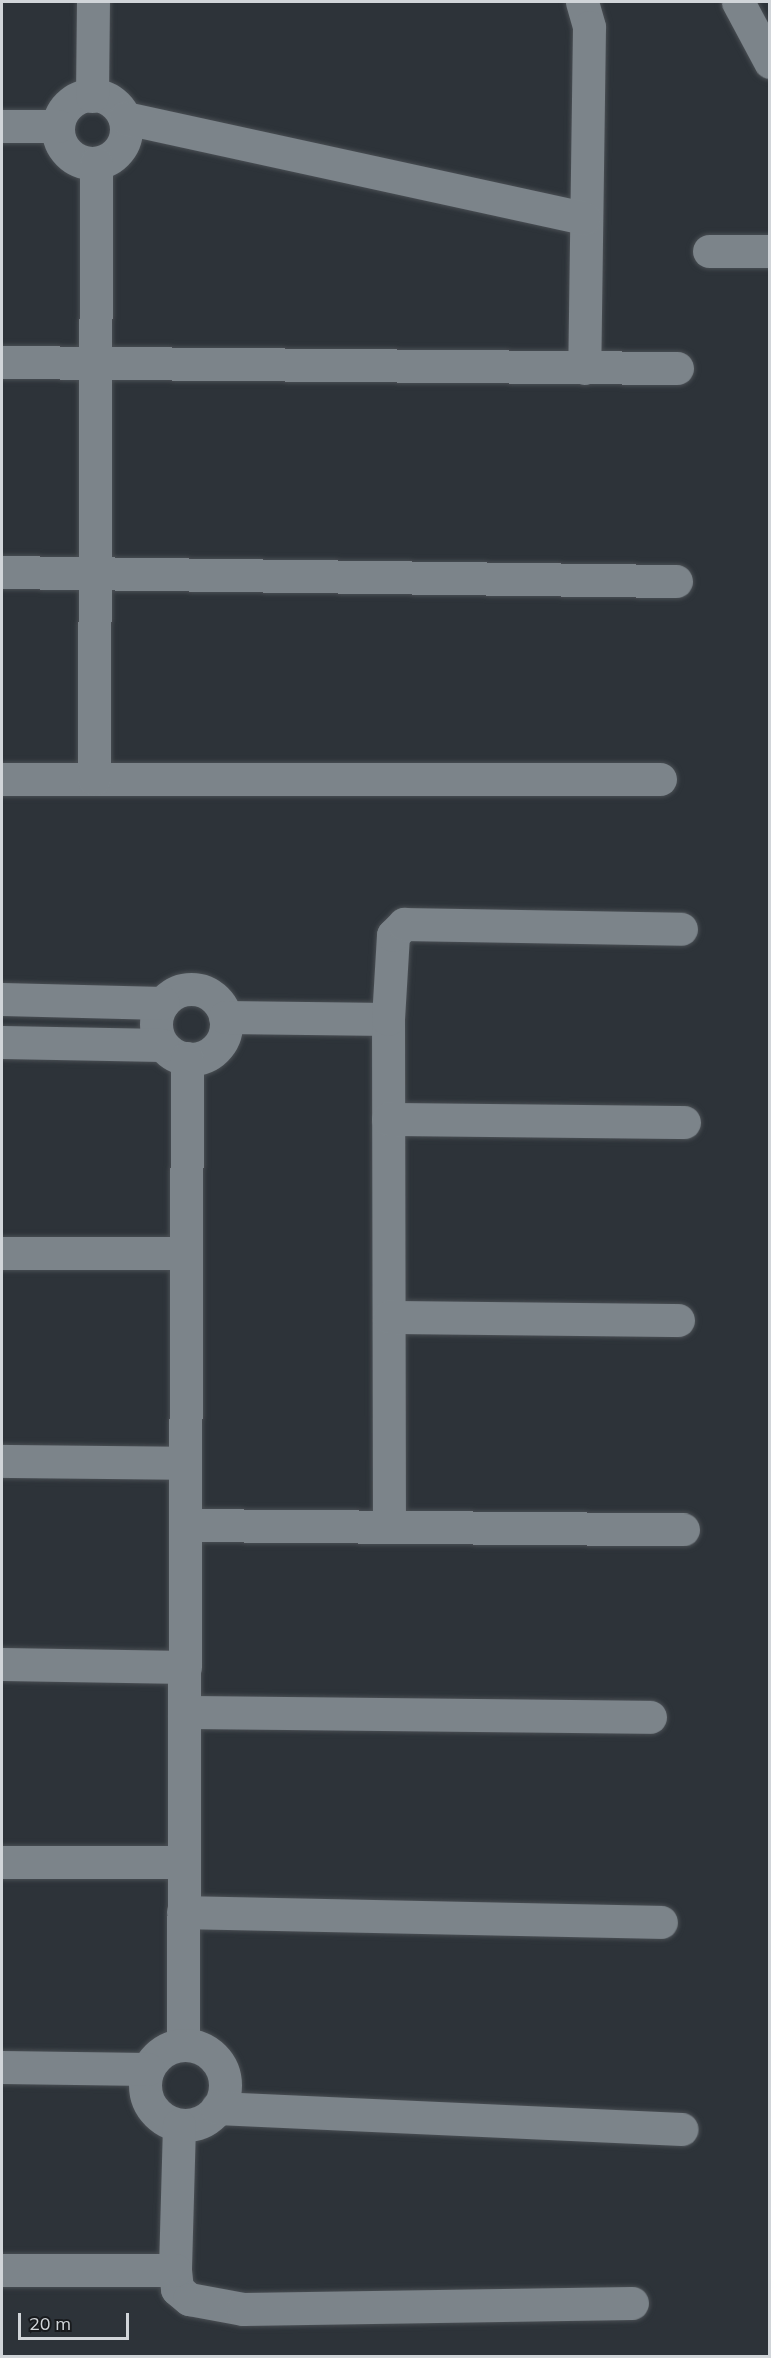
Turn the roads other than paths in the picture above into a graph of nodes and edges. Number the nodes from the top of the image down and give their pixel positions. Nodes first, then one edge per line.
1 (93, 2) edge
2 (582, 2) edge
3 (738, 2) edge
4 (770, 62) edge
5 (92, 96) junction
6 (124, 118) junction
7 (2, 126) edge
8 (58, 126) junction
9 (96, 163) junction
10 (584, 218) junction
11 (709, 251) dead end
12 (770, 251) edge
13 (2, 363) edge
14 (96, 363) junction
15 (584, 368) junction
16 (677, 368) dead end
17 (2, 572) edge
18 (93, 573) junction
19 (676, 581) dead end
20 (2, 779) edge
21 (94, 779) junction
22 (660, 779) dead end
23 (681, 929) dead end
24 (2, 999) edge
25 (163, 1003) junction
26 (225, 1017) junction
27 (388, 1019) junction
28 (2, 1042) edge
29 (175, 1052) junction
30 (388, 1119) junction
31 (684, 1122) dead end
32 (2, 1253) edge
33 (186, 1253) junction
34 (389, 1317) junction
35 (678, 1320) dead end
36 (2, 1461) edge
37 (185, 1463) junction
38 (185, 1525) junction
39 (389, 1526) junction
40 (683, 1529) dead end
41 (2, 1664) edge
42 (185, 1667) junction
43 (184, 1712) junction
44 (650, 1717) dead end
45 (2, 1862) edge
46 (184, 1862) junction
47 (183, 1912) junction
48 (661, 1922) dead end
49 (183, 2045) junction
50 (2, 2067) edge
51 (148, 2069) junction
52 (218, 2108) junction
53 (179, 2125) junction
54 (682, 2129) dead end
55 (2, 2270) edge
56 (175, 2270) junction
57 (632, 2303) dead end

1 - 5 street
2 - 10 street
3 - 4 street
5 - 6 street
5 - 8 street
6 - 9 street
6 - 10 street
7 - 8 street
8 - 9 street
9 - 14 street
10 - 15 street
11 - 12 street
13 - 14 street
14 - 15 street
14 - 18 street
15 - 16 street
17 - 18 street
18 - 19 street
18 - 21 street
20 - 21 street
21 - 22 street
23 - 27 street
24 - 25 street
25 - 26 street
25 - 29 street
26 - 27 street
26 - 29 street
27 - 30 street
28 - 29 street
29 - 33 street
30 - 31 street
30 - 34 street
32 - 33 street
33 - 37 street
34 - 35 street
34 - 39 street
36 - 37 street
37 - 38 street
38 - 39 street
38 - 42 street
39 - 40 street
41 - 42 street
42 - 43 street
43 - 44 street
43 - 46 street
45 - 46 street
46 - 47 street
47 - 48 street
47 - 49 street
49 - 51 street
49 - 52 street
50 - 51 street
51 - 53 street
52 - 53 street
52 - 54 street
53 - 56 street
55 - 56 street
56 - 57 street

